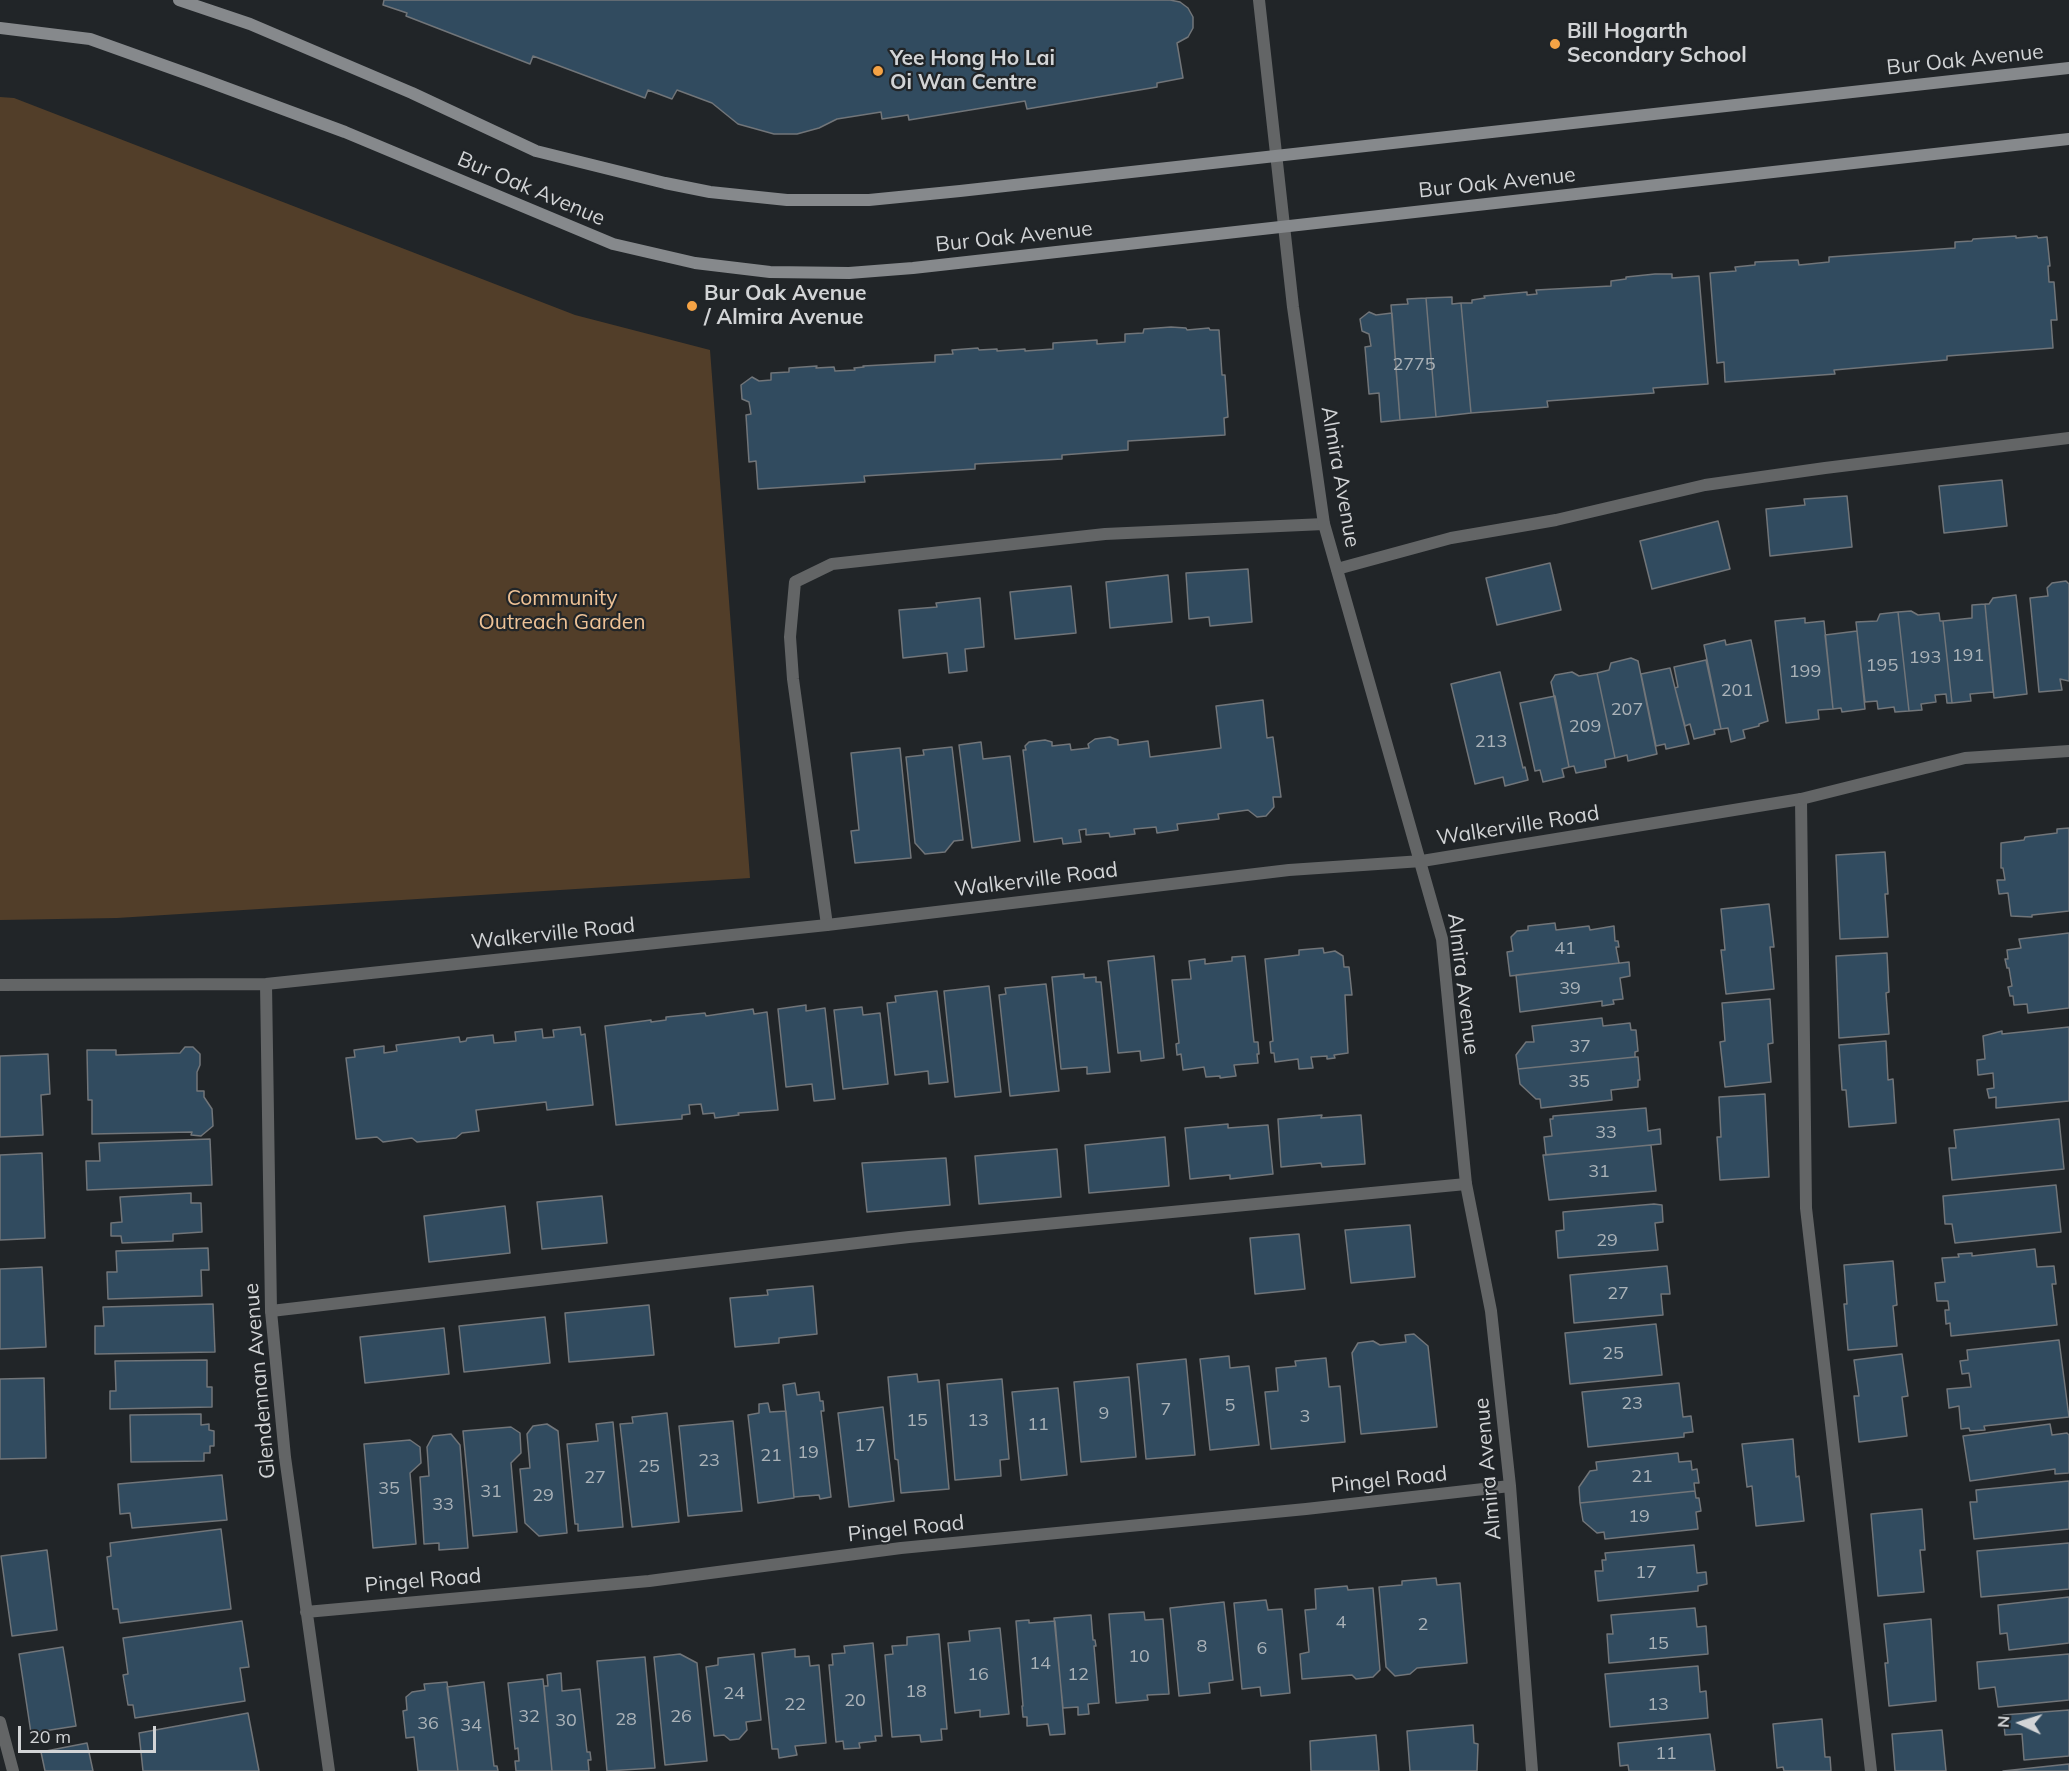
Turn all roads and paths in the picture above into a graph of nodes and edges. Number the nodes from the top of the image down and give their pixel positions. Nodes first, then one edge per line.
1 (179, 0) edge
2 (1259, 0) edge
3 (0, 28) edge
4 (2069, 68) edge
5 (2069, 139) edge
6 (1276, 155) junction
7 (1284, 227) junction
8 (2069, 438) edge
9 (1324, 524) junction
10 (1338, 569) junction
11 (2069, 751) edge
12 (1801, 799) junction
13 (1422, 861) junction
14 (827, 925) junction
15 (266, 984) junction
16 (0, 985) edge
17 (1466, 1184) junction
18 (271, 1311) junction
19 (1510, 1486) junction
20 (306, 1612) junction
21 (0, 1722) edge
22 (13, 1771) edge
23 (329, 1771) edge
24 (1532, 1771) edge
25 (1871, 1771) edge

1 - 6 street, Bur Oak Avenue
2 - 6 street, Almira Avenue
3 - 7 street, Bur Oak Avenue
4 - 6 street, Bur Oak Avenue
5 - 7 street, Bur Oak Avenue
6 - 7 street, Almira Avenue
7 - 9 street, Almira Avenue
8 - 10 street
9 - 10 street, Almira Avenue
9 - 14 street
10 - 13 street, Almira Avenue
11 - 12 street, Walkerville Road
12 - 13 street, Walkerville Road
12 - 25 street
13 - 14 street, Walkerville Road
13 - 17 street, Almira Avenue
14 - 15 street, Walkerville Road
15 - 16 street, Walkerville Road
15 - 18 street, Glendennan Avenue
17 - 18 street
17 - 19 street, Almira Avenue
18 - 20 street, Glendennan Avenue
19 - 20 street, Pingel Road
19 - 24 street, Almira Avenue
20 - 23 street, Glendennan Avenue
21 - 22 street

